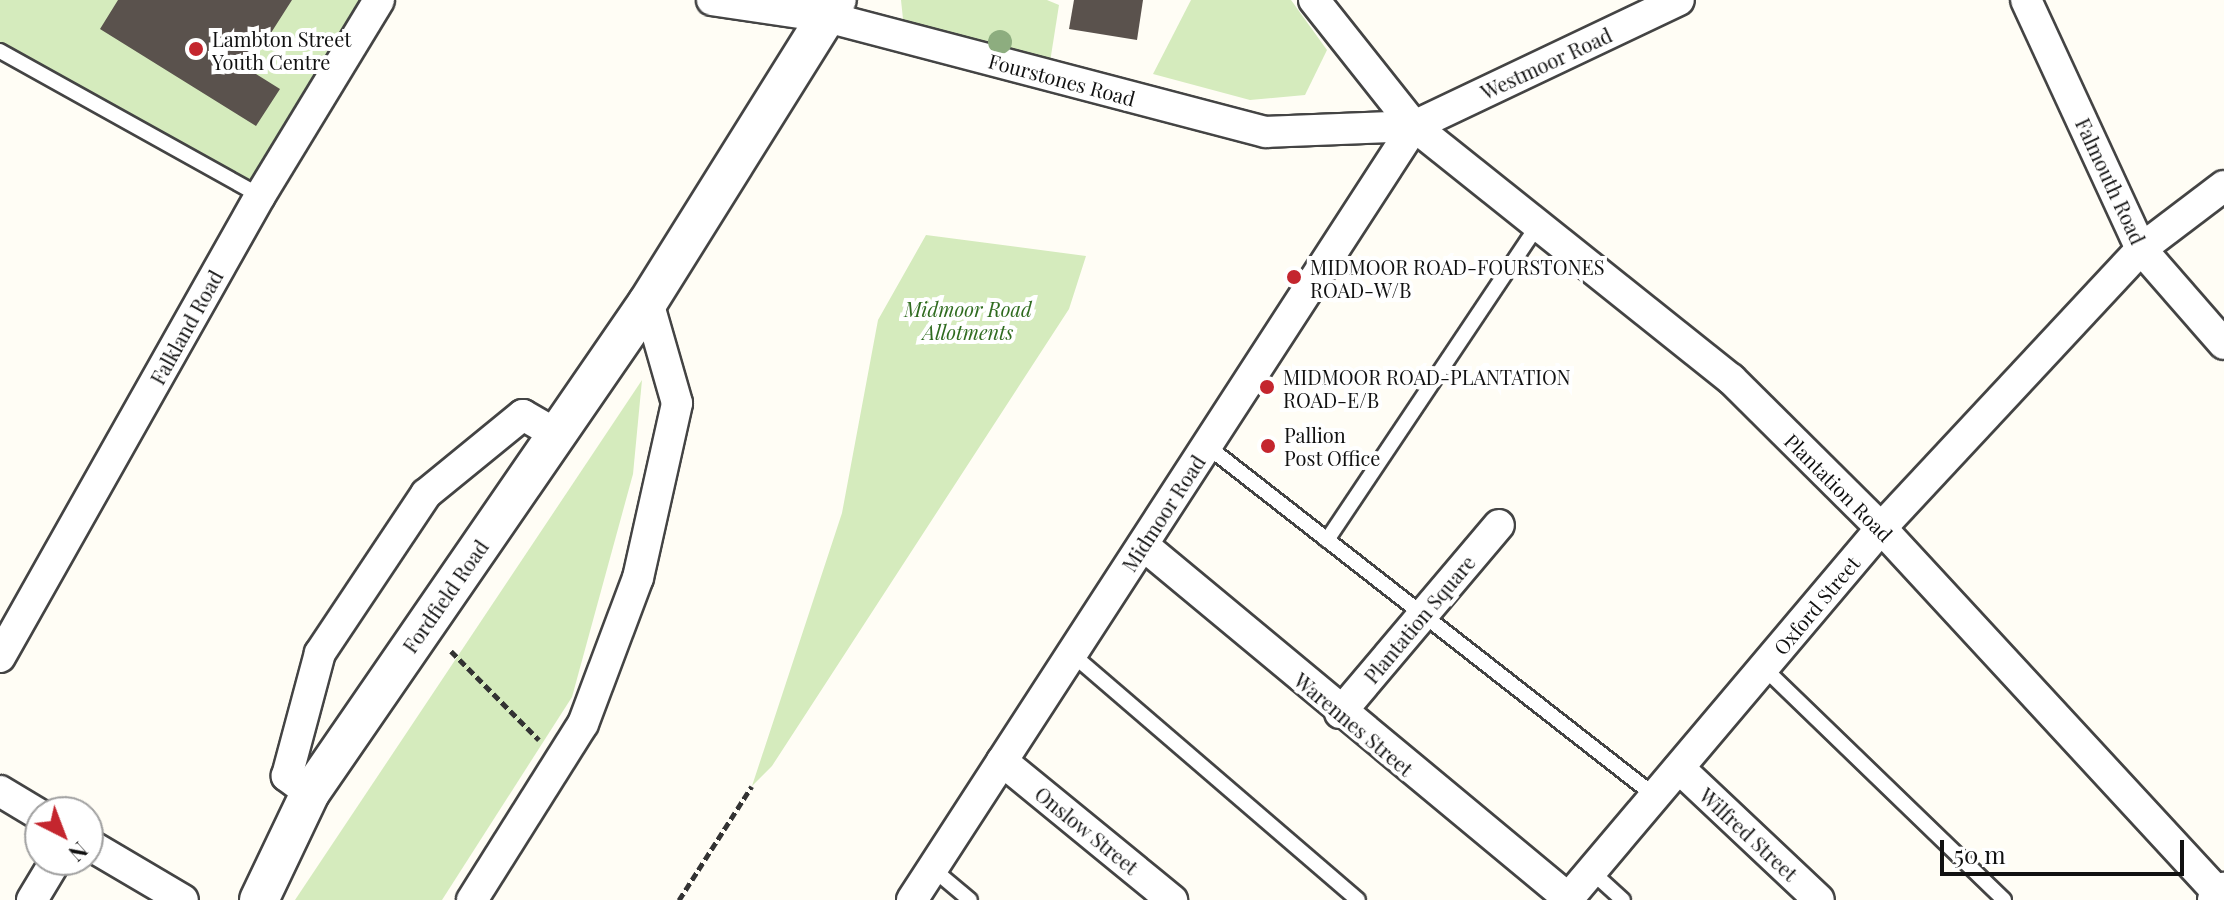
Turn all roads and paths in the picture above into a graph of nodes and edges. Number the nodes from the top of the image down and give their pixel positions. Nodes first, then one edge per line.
1 (379, 0) edge
2 (712, 0) edge
3 (1314, 0) edge
4 (1679, 0) edge
5 (2026, 0) edge
6 (832, 9) edge
7 (0, 51) edge
8 (1414, 126) junction
9 (2224, 186) edge
10 (260, 196) junction
11 (1537, 226) junction
12 (2141, 249) junction
13 (648, 302) junction
14 (2224, 344) edge
15 (557, 435) junction
16 (1207, 446) junction
17 (1499, 525) dead end
18 (1881, 528) junction
19 (1327, 540) junction
20 (1143, 545) junction
21 (1423, 615) junction
22 (426, 625) junction
23 (1072, 654) junction
24 (0, 657) edge
25 (1763, 667) junction
26 (1340, 713) junction
27 (560, 761) junction
28 (1002, 761) junction
29 (1679, 768) junction
30 (752, 786) dead end
31 (0, 791) edge
32 (310, 793) junction
33 (1655, 796) junction
34 (24, 805) edge
35 (104, 853) edge
36 (933, 869) junction
37 (1591, 871) junction
38 (46, 876) edge
39 (2221, 896) edge
40 (1568, 899) edge
41 (32, 900) edge
42 (183, 900) edge
43 (259, 900) edge
44 (472, 900) edge
45 (679, 900) edge
46 (912, 900) edge
47 (970, 900) edge
48 (1172, 900) edge
49 (1358, 900) edge
50 (1623, 900) edge
51 (1819, 900) edge
52 (2004, 900) edge

1 - 10 street, Falkland Road
2 - 6 street, Fourstones Road
3 - 8 street, Plantation Road
4 - 8 street, Westmoor Road
5 - 12 street, Falmouth Road
6 - 8 street, Fourstones Road
6 - 13 street, Fordfield Road
7 - 10 lane
8 - 11 street, Plantation Road
8 - 16 street, Midmoor Road
9 - 12 street, Oxford Street
10 - 24 street, Falkland Road
11 - 18 street, Plantation Road
11 - 19 lane
12 - 14 street, Falmouth Road
12 - 18 street, Oxford Street
13 - 15 street, Fordfield Road
13 - 27 street
15 - 22 street, Fordfield Road
15 - 32 street
16 - 19 lane
16 - 20 street, Midmoor Road
17 - 21 street, Plantation Square
18 - 25 street, Oxford Street
18 - 39 street, Plantation Road
19 - 21 lane
20 - 23 street, Midmoor Road
20 - 26 street, Warennes Street
21 - 26 street, Plantation Square
21 - 33 lane
22 - 27 path
22 - 32 street, Fordfield Road
23 - 28 street, Midmoor Road
23 - 49 lane
25 - 29 street, Oxford Street
25 - 52 lane
26 - 40 street, Warennes Street
27 - 44 street
28 - 36 street, Midmoor Road
28 - 48 street, Onslow Street
29 - 33 street, Oxford Street
29 - 51 street, Wilfred Street
30 - 45 path
31 - 34 street
32 - 43 street, Fordfield Road
33 - 37 street, Oxford Street
35 - 42 street
36 - 46 street, Midmoor Road
36 - 47 lane
37 - 40 street, Oxford Street
37 - 50 lane
38 - 41 street

